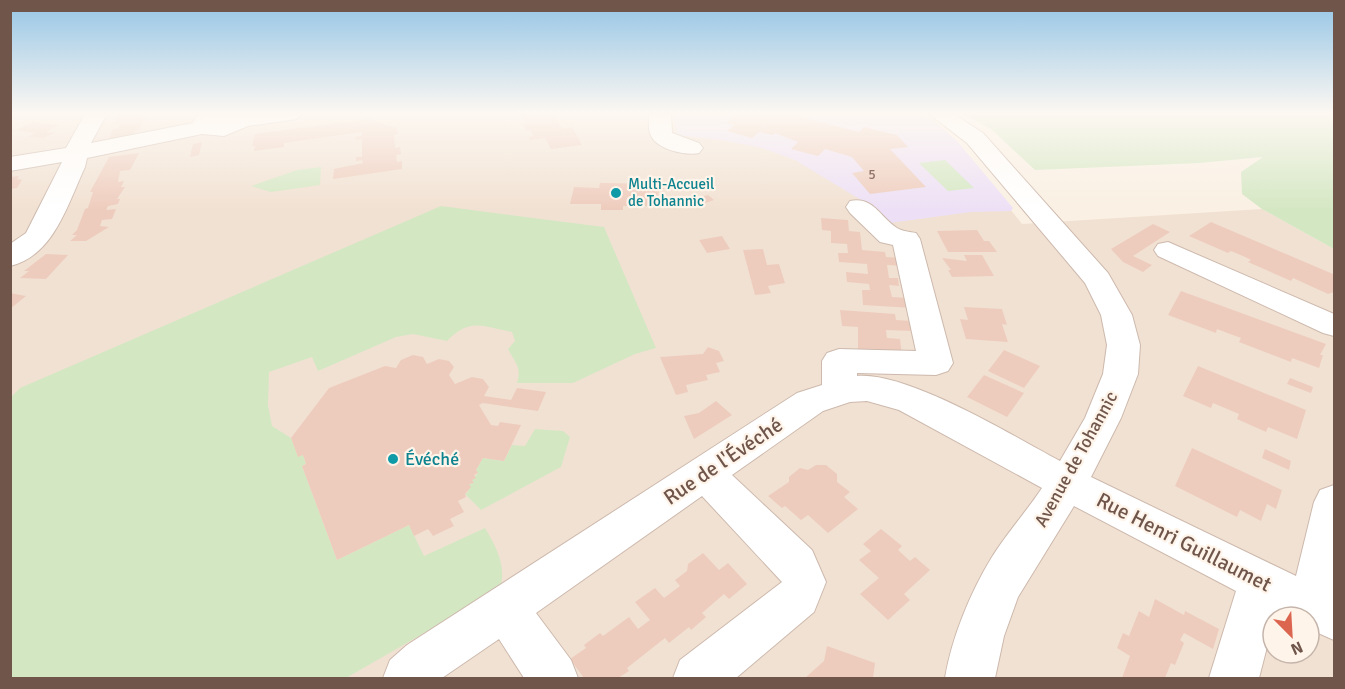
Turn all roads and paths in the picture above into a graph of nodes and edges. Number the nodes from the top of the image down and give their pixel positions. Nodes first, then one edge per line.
1 (80, 146) edge
2 (109, 146) edge
3 (685, 146) edge
4 (982, 146) edge
5 (691, 148) dead end
6 (76, 153) junction
7 (10, 164) edge
8 (859, 207) dead end
9 (1168, 250) dead end
10 (10, 258) edge
11 (1335, 326) edge
12 (840, 392) junction
13 (705, 473) junction
14 (1065, 482) junction
15 (1335, 502) edge
16 (1263, 581) junction
17 (505, 608) junction
18 (1323, 612) edge
19 (408, 678) edge
20 (553, 678) edge
21 (698, 678) edge
22 (970, 678) edge
23 (1234, 678) edge

1 - 6 street
2 - 6 street
3 - 5 street
4 - 14 street, Avenue de Tohannic
6 - 7 street
6 - 10 street
8 - 12 street
9 - 11 street
12 - 13 street, Rue de l'Évéché
12 - 14 street, Rue de l'Évéché
13 - 17 street, Rue de l'Évéché
13 - 21 street
14 - 16 street, Rue Henri Guillaumet
14 - 22 street, Avenue de Tohannic
15 - 18 street
16 - 18 street, Rue Henri Guillaumet
16 - 23 street
17 - 19 street, Rue de l'Évéché
17 - 20 street

